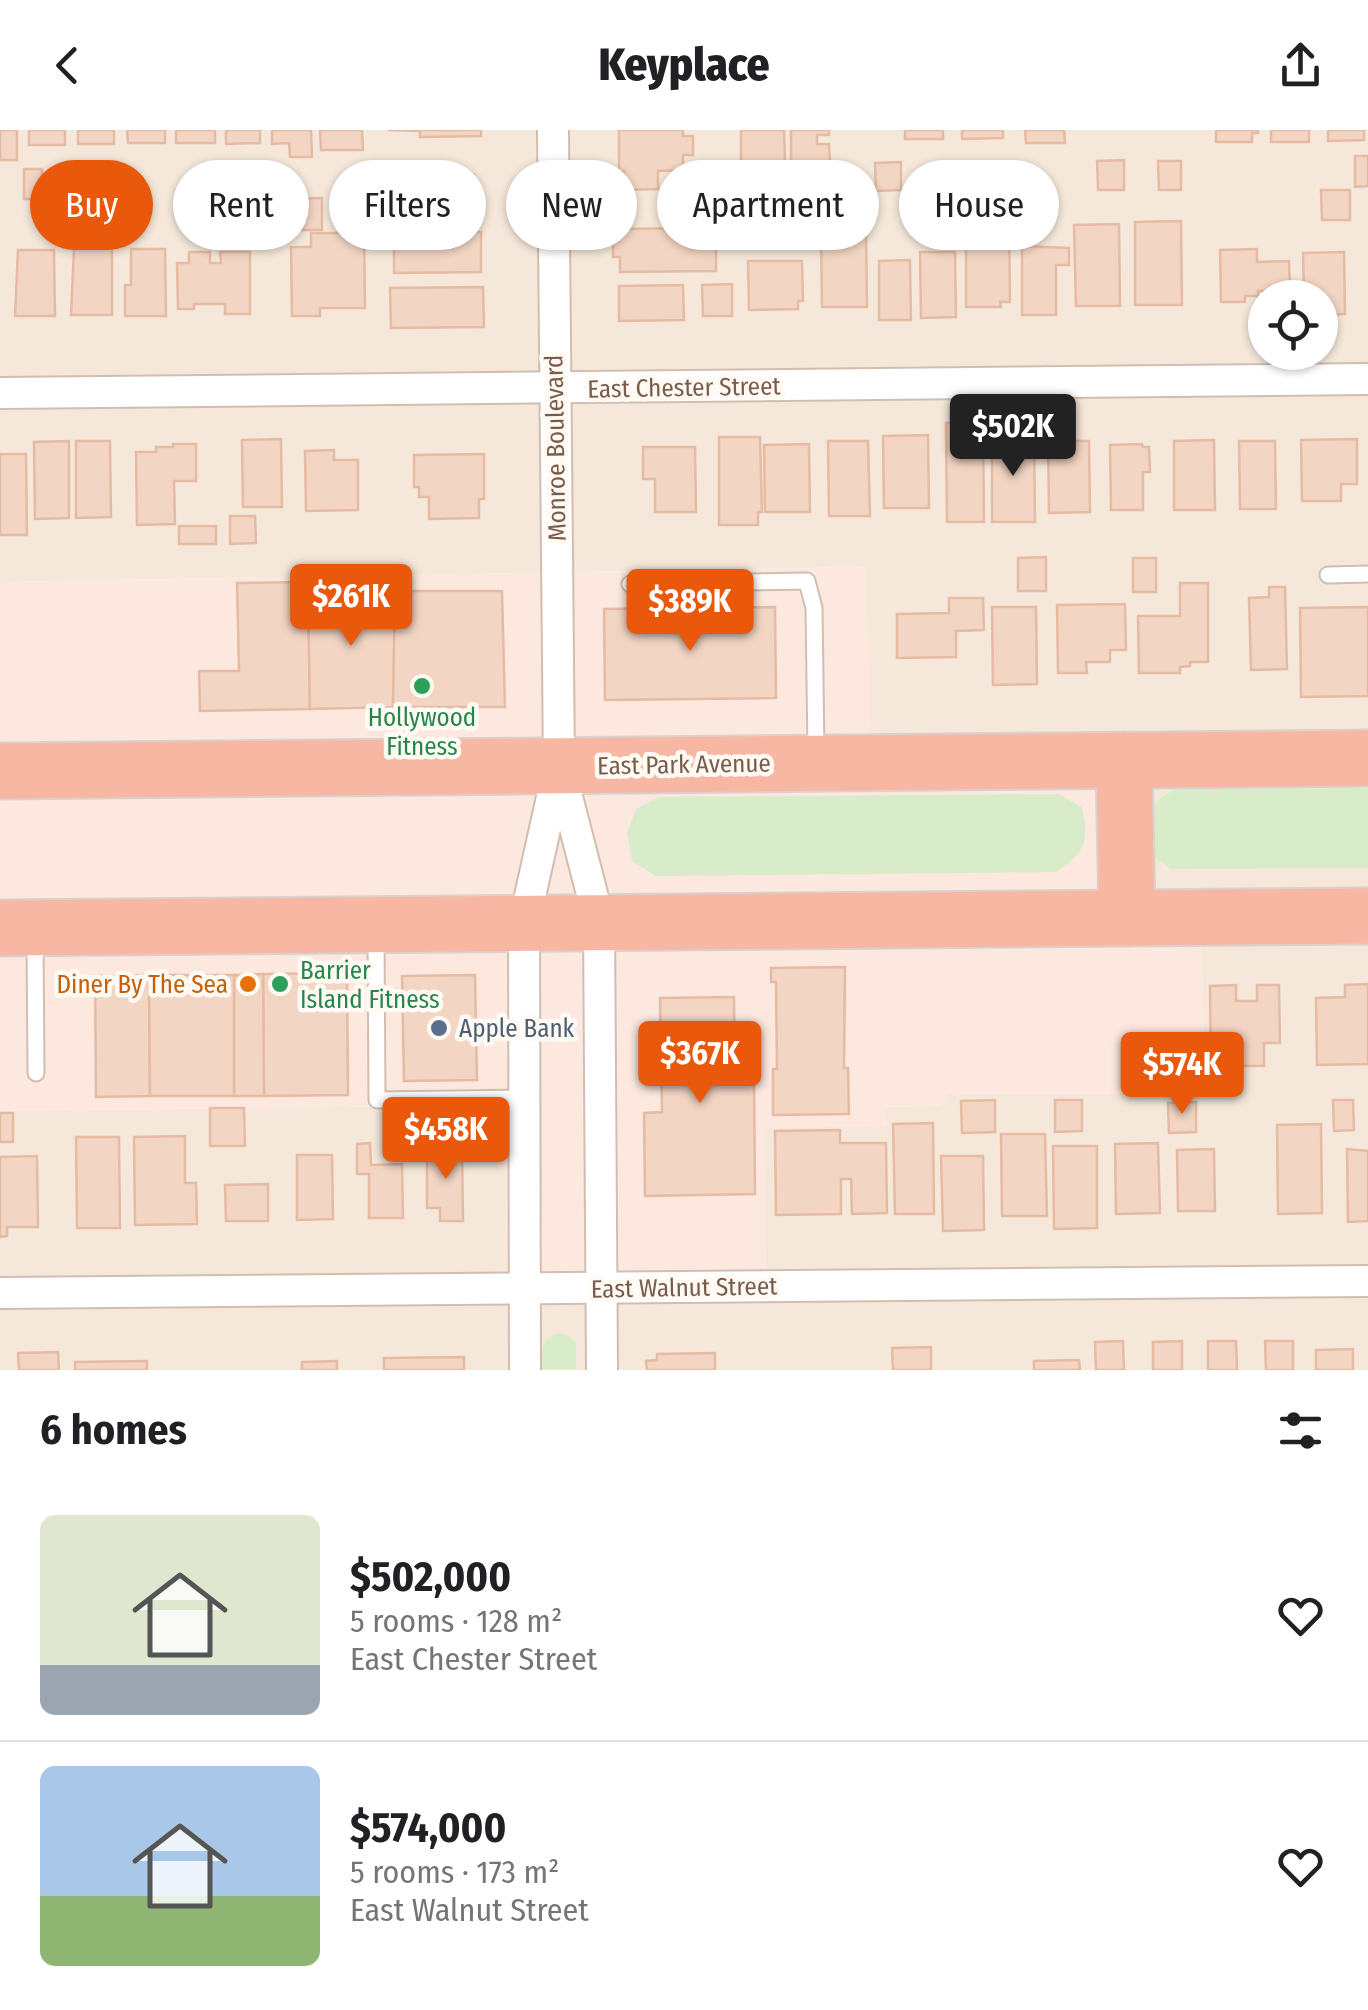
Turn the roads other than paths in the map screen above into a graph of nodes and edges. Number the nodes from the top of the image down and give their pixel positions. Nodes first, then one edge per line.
1 (552, 130) edge
2 (1368, 379) edge
3 (554, 388) junction
4 (0, 393) edge
5 (1368, 574) edge
6 (1328, 575) dead end
7 (630, 584) dead end
8 (1368, 758) edge
9 (1124, 760) junction
10 (816, 763) junction
11 (559, 766) junction
12 (0, 771) edge
13 (1368, 916) edge
14 (1127, 918) junction
15 (599, 921) junction
16 (524, 922) junction
17 (376, 924) junction
18 (17, 928) edge
19 (36, 1073) dead end
20 (524, 1098) junction
21 (1368, 1281) edge
22 (601, 1288) junction
23 (524, 1289) junction
24 (0, 1293) edge
25 (524, 1370) edge
26 (602, 1370) edge

1 - 3 street, Monroe Boulevard
2 - 3 street, East Chester Street
3 - 4 street, East Chester Street
3 - 11 street, Monroe Boulevard
5 - 6 lane
7 - 10 lane
8 - 9 highway, East Park Avenue
9 - 10 highway, East Park Avenue
9 - 14 highway
10 - 11 highway, East Park Avenue
11 - 12 highway, East Park Avenue
11 - 15 street, Monroe Boulevard
11 - 16 street, Monroe Boulevard
13 - 14 highway
14 - 15 highway
15 - 16 highway
15 - 22 street, Monroe Boulevard
16 - 17 highway
16 - 20 street, Monroe Boulevard
17 - 18 highway
17 - 20 lane
18 - 19 lane
20 - 23 street, Monroe Boulevard
21 - 22 street, East Walnut Street
22 - 23 street, East Walnut Street
22 - 26 street, Monroe Boulevard
23 - 24 street, East Walnut Street
23 - 25 street, Monroe Boulevard

